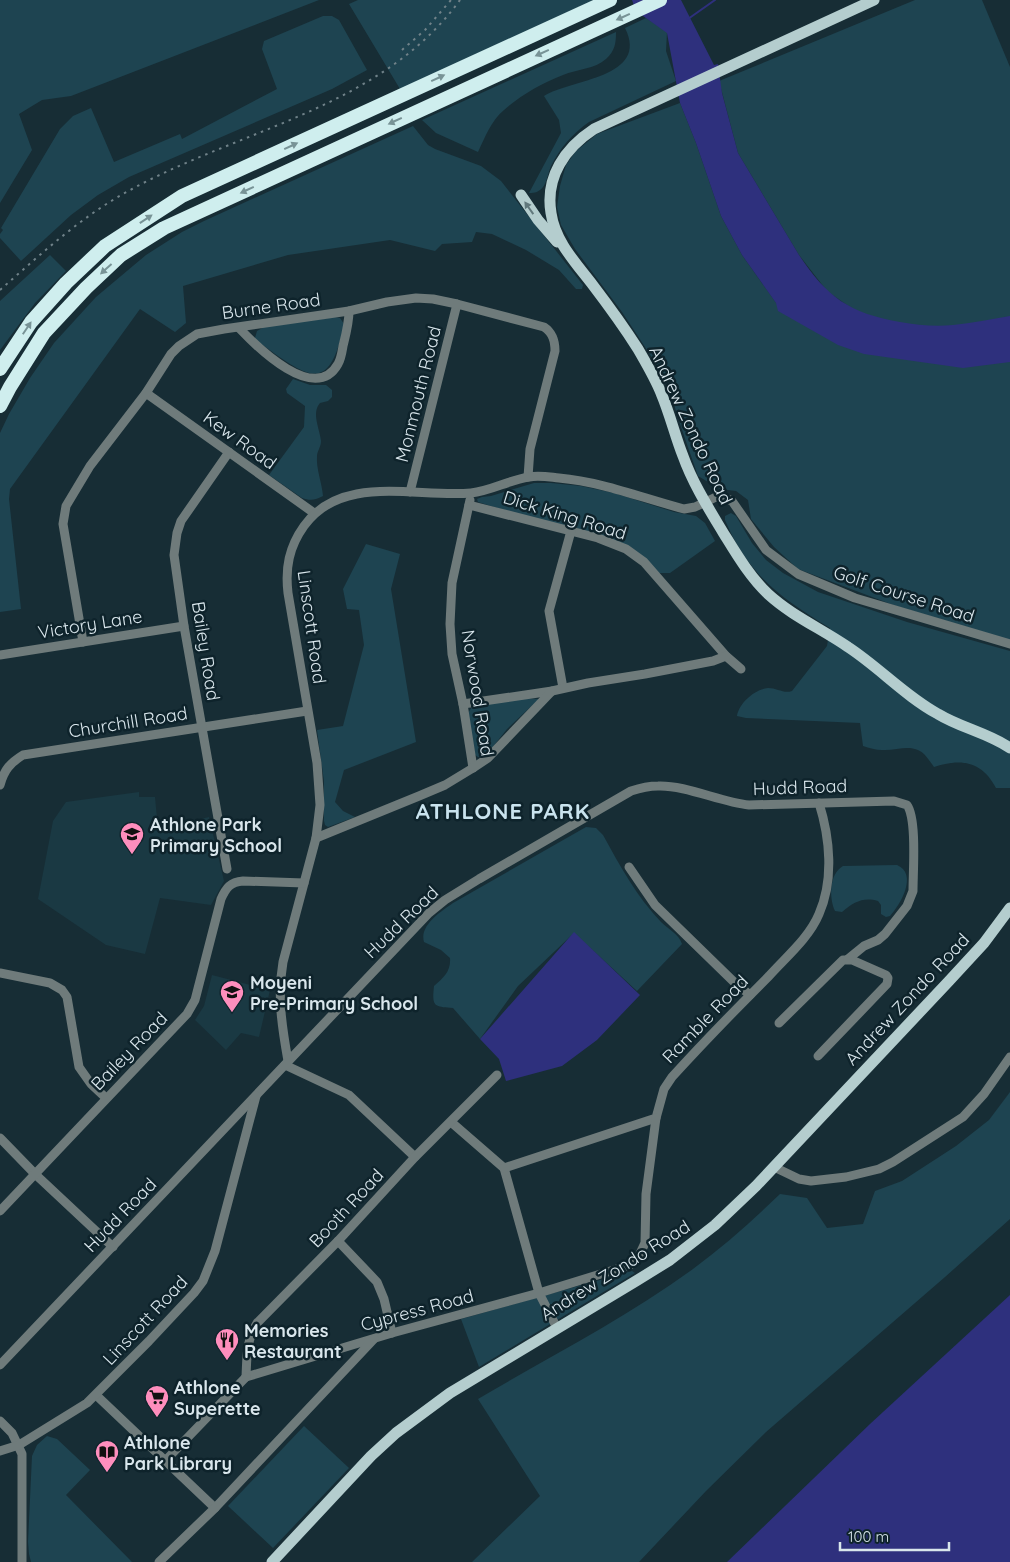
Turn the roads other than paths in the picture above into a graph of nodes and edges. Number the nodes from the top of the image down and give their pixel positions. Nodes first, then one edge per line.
1 (610, 0) edge
2 (660, 0) edge
3 (874, 0) edge
4 (521, 195) dead end
5 (563, 246) junction
6 (457, 304) junction
7 (349, 311) junction
8 (239, 328) junction
9 (0, 369) edge
10 (146, 393) junction
11 (0, 406) edge
12 (229, 452) junction
13 (528, 477) junction
14 (410, 492) junction
15 (470, 493) junction
16 (705, 502) junction
17 (469, 505) junction
18 (314, 513) junction
19 (571, 531) junction
20 (184, 626) junction
21 (83, 642) junction
22 (1010, 644) edge
23 (0, 655) edge
24 (726, 656) junction
25 (741, 669) dead end
26 (563, 688) junction
27 (552, 691) junction
28 (463, 704) junction
29 (308, 711) junction
30 (202, 727) junction
31 (1010, 748) edge
32 (473, 768) junction
33 (0, 785) edge
34 (819, 803) junction
35 (316, 838) junction
36 (629, 868) dead end
37 (227, 869) dead end
38 (304, 884) junction
39 (1010, 908) edge
40 (848, 959) junction
41 (0, 973) edge
42 (750, 995) junction
43 (779, 1023) dead end
44 (818, 1056) dead end
45 (1010, 1058) edge
46 (286, 1063) junction
47 (497, 1075) dead end
48 (256, 1096) junction
49 (106, 1098) junction
50 (656, 1118) junction
51 (451, 1122) junction
52 (0, 1138) edge
53 (415, 1157) junction
54 (774, 1167) junction
55 (504, 1168) junction
56 (35, 1174) junction
57 (0, 1211) edge
58 (338, 1240) junction
59 (113, 1247) junction
60 (638, 1258) joint
61 (539, 1293) junction
62 (557, 1328) junction
63 (392, 1333) junction
64 (375, 1338) junction
65 (0, 1365) edge
66 (246, 1377) junction
67 (96, 1396) junction
68 (0, 1422) edge
69 (19, 1444) junction
70 (0, 1451) edge
71 (165, 1461) junction
72 (215, 1508) junction
73 (22, 1562) edge
74 (159, 1562) edge
75 (272, 1562) edge

9 -> 1 highway
2 -> 11 highway
3 - 5 main road, Andrew Zondo Road
5 -> 4 main road
5 - 16 main road, Andrew Zondo Road
6 - 7 street, Burne Road
6 - 13 street, Burne Road
6 - 14 street, Monmouth Road
7 - 8 street, Burne Road
7 - 8 street
8 - 10 street, Burne Road
10 - 12 street, Kew Road
10 - 21 street, Burne Road
12 - 18 street, Kew Road
12 - 20 street, Bailey Road
13 - 15 street, Linscott Road
13 - 16 street, Linscott Road
14 - 15 street, Linscott Road
14 - 18 street, Linscott Road
15 - 17 street, Norwood Road
16 - 22 street, Golf Course Road
16 - 31 main road, Andrew Zondo Road
17 - 19 street, Dick King Road
17 - 28 street, Norwood Road
18 - 29 street, Linscott Road
19 - 24 street, Dick King Road
19 - 26 street
20 - 21 street, Victory Lane
20 - 30 street, Bailey Road
21 - 23 street, Victory Lane
24 - 25 street, Dick King Road
24 - 26 street
26 - 27 street
27 - 28 street
27 - 32 street
28 - 32 street, Norwood Road
29 - 30 street, Churchill Road
29 - 35 street, Linscott Road
30 - 33 street, Churchill Road
30 - 37 street, Bailey Road
32 - 35 street
34 - 40 street, Hudd Road
34 - 42 street, Ramble Road
34 - 46 street, Hudd Road
35 - 38 street, Linscott Road
36 - 42 street
38 - 46 street, Linscott Road
38 - 49 street, Bailey Road
39 - 54 main road, Andrew Zondo Road
40 - 43 street
40 - 44 street
41 - 49 street
42 - 50 street, Ramble Road
45 - 54 street
46 - 48 street, Hudd Road
46 - 53 street
47 - 51 street, Booth Road
48 - 59 street, Hudd Road
48 - 67 street, Linscott Road
49 - 56 street, Bailey Road
50 - 55 street
50 - 60 street, Ramble Road
51 - 53 street, Booth Road
51 - 55 street
52 - 56 street
53 - 58 street, Booth Road
54 - 62 main road, Andrew Zondo Road
55 - 61 street
56 - 57 street, Bailey Road
56 - 59 street
58 - 63 street
58 - 66 street, Booth Road
59 - 65 street, Hudd Road
60 - 61 street, Cypress Road
61 - 62 street
61 - 63 street, Cypress Road
62 - 75 main road, Andrew Zondo Road
63 - 64 street, Cypress Road
64 - 66 street, Cypress Road
64 - 72 street
66 - 71 street
67 - 69 street, Linscott Road
67 - 71 street
68 - 69 street
69 - 70 street, Linscott Road
69 - 73 street
71 - 72 street
72 - 74 street

